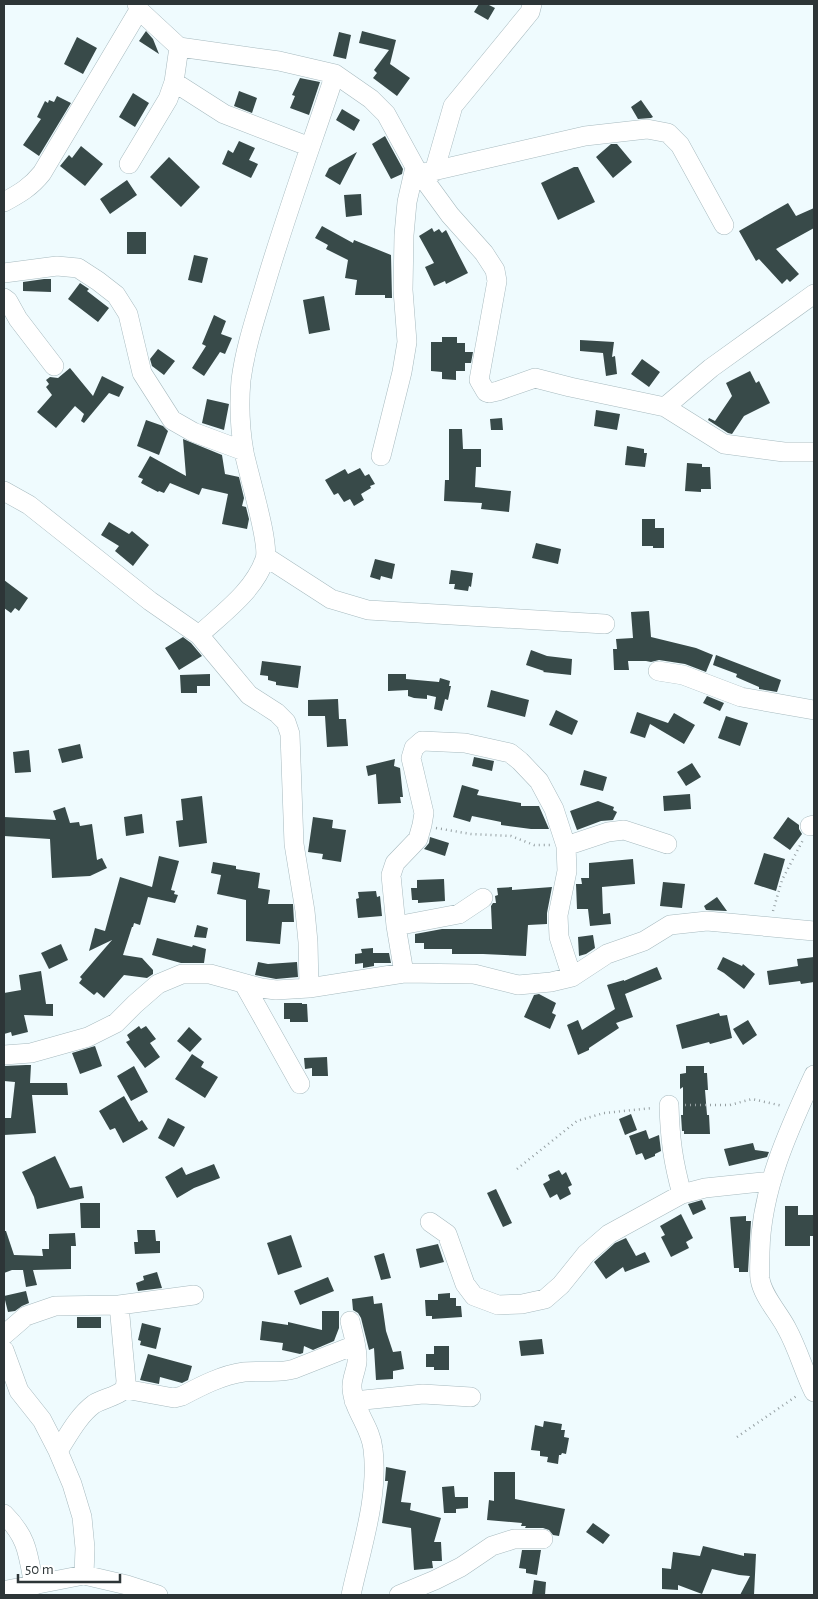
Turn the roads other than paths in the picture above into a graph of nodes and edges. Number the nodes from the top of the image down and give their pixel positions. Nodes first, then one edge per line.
1 (532, 4) edge
2 (138, 7) edge
3 (179, 47) junction
4 (335, 74) junction
5 (174, 82) junction
6 (310, 147) junction
7 (129, 164) dead end
8 (423, 171) junction
9 (4, 202) edge
10 (724, 225) dead end
11 (4, 273) edge
12 (814, 294) edge
13 (4, 298) edge
14 (54, 366) dead end
15 (665, 407) junction
16 (244, 451) junction
17 (814, 452) edge
18 (381, 456) dead end
19 (4, 491) edge
20 (266, 557) junction
21 (605, 624) dead end
22 (199, 635) junction
23 (658, 671) dead end
24 (814, 710) edge
25 (667, 844) dead end
26 (566, 846) junction
27 (483, 898) dead end
28 (396, 926) junction
29 (814, 930) edge
30 (404, 972) junction
31 (572, 978) junction
32 (244, 984) junction
33 (309, 988) junction
34 (4, 1055) edge
35 (814, 1075) edge
36 (300, 1084) dead end
37 (669, 1106) road end
38 (771, 1181) junction
39 (682, 1194) junction
40 (430, 1222) dead end
41 (194, 1295) dead end
42 (119, 1305) junction
43 (350, 1321) dead end
44 (4, 1335) edge
45 (355, 1345) junction
46 (4, 1350) edge
47 (125, 1389) junction
48 (813, 1389) edge
49 (472, 1397) dead end
50 (354, 1402) junction
51 (58, 1450) junction
52 (4, 1514) edge
53 (543, 1539) dead end
54 (84, 1575) junction
55 (34, 1586) junction
56 (8, 1591) edge
57 (158, 1595) edge
58 (351, 1595) edge
59 (399, 1595) edge

1 - 8 street
2 - 3 street
2 - 9 street
3 - 4 street
3 - 5 street
4 - 6 street
4 - 8 street
5 - 6 street
5 - 7 street
6 - 16 street
8 - 10 street
8 - 15 street
8 - 18 street
11 - 16 street
12 - 15 street
13 - 14 street
15 - 17 street
16 - 20 street
19 - 22 street
20 - 21 street
20 - 22 street
22 - 33 street
23 - 24 street
25 - 26 street
26 - 28 street
26 - 31 street
27 - 28 street
28 - 30 street
29 - 31 street
30 - 31 street
30 - 33 street
32 - 33 street
32 - 34 street
32 - 36 street
35 - 38 street
37 - 39 street
38 - 39 street
38 - 48 street
39 - 40 street
41 - 42 street
42 - 44 street
42 - 47 street
43 - 45 street
45 - 47 street
45 - 50 street
46 - 51 street
47 - 51 street
49 - 50 street
50 - 58 street
51 - 54 street
52 - 55 street
53 - 59 street
54 - 55 street
54 - 57 street
55 - 56 street

